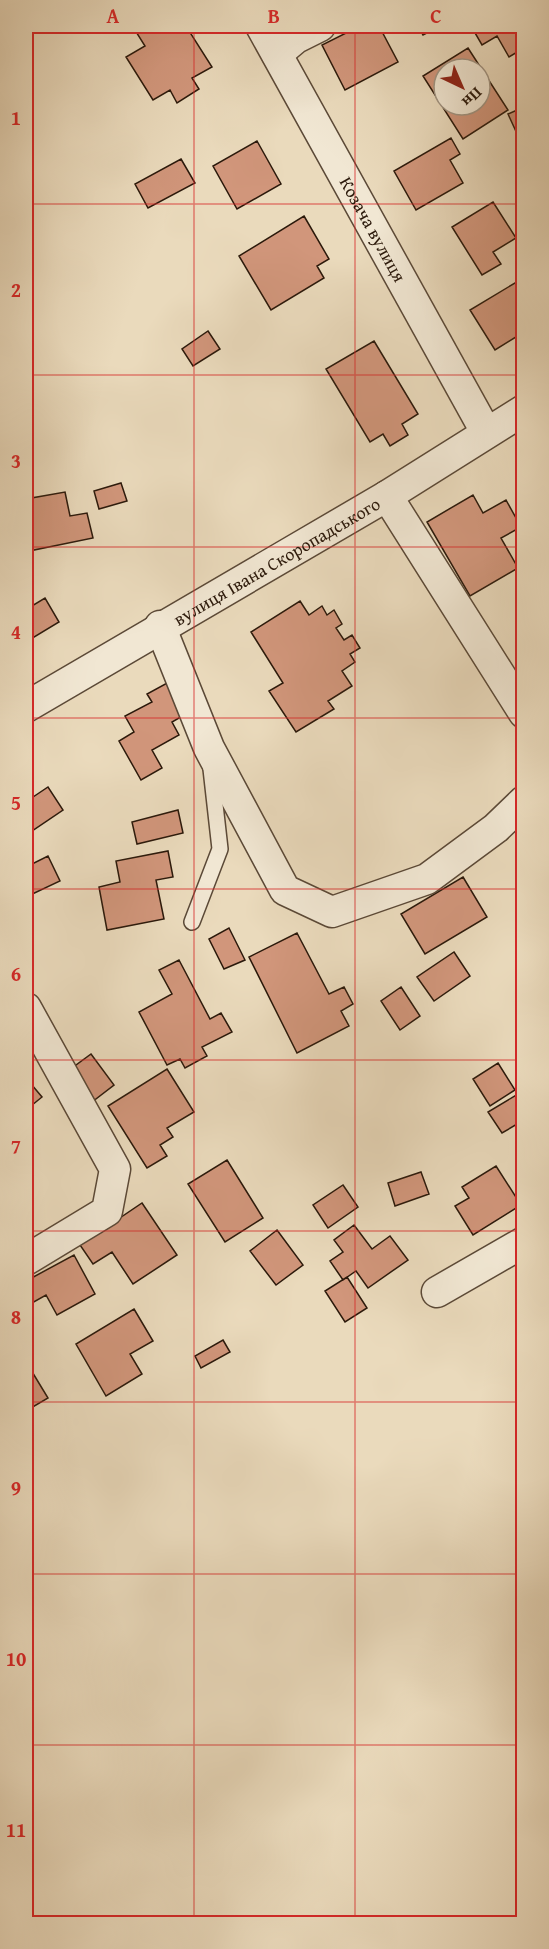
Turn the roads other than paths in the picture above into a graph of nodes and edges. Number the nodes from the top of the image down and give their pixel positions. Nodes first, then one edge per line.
1 (261, 26) edge
2 (320, 26) edge
3 (277, 54) junction
4 (524, 410) edge
5 (486, 432) junction
6 (387, 496) junction
7 (160, 626) junction
8 (26, 707) edge
9 (524, 713) edge
10 (209, 748) junction
11 (524, 801) edge
12 (192, 921) dead end
13 (26, 1008) edge
14 (524, 1242) edge
15 (26, 1260) edge
16 (437, 1292) dead end

1 - 3 street, Козача вулиця
2 - 3 street
3 - 5 street, Козача вулиця
4 - 5 street, вулиця Івана Скоропадського
5 - 6 street, вулиця Івана Скоропадського
6 - 7 street, вулиця Івана Скоропадського
6 - 9 street
7 - 8 street, вулиця Івана Скоропадського
7 - 10 street
10 - 11 street
10 - 12 lane
13 - 15 street
14 - 16 street

